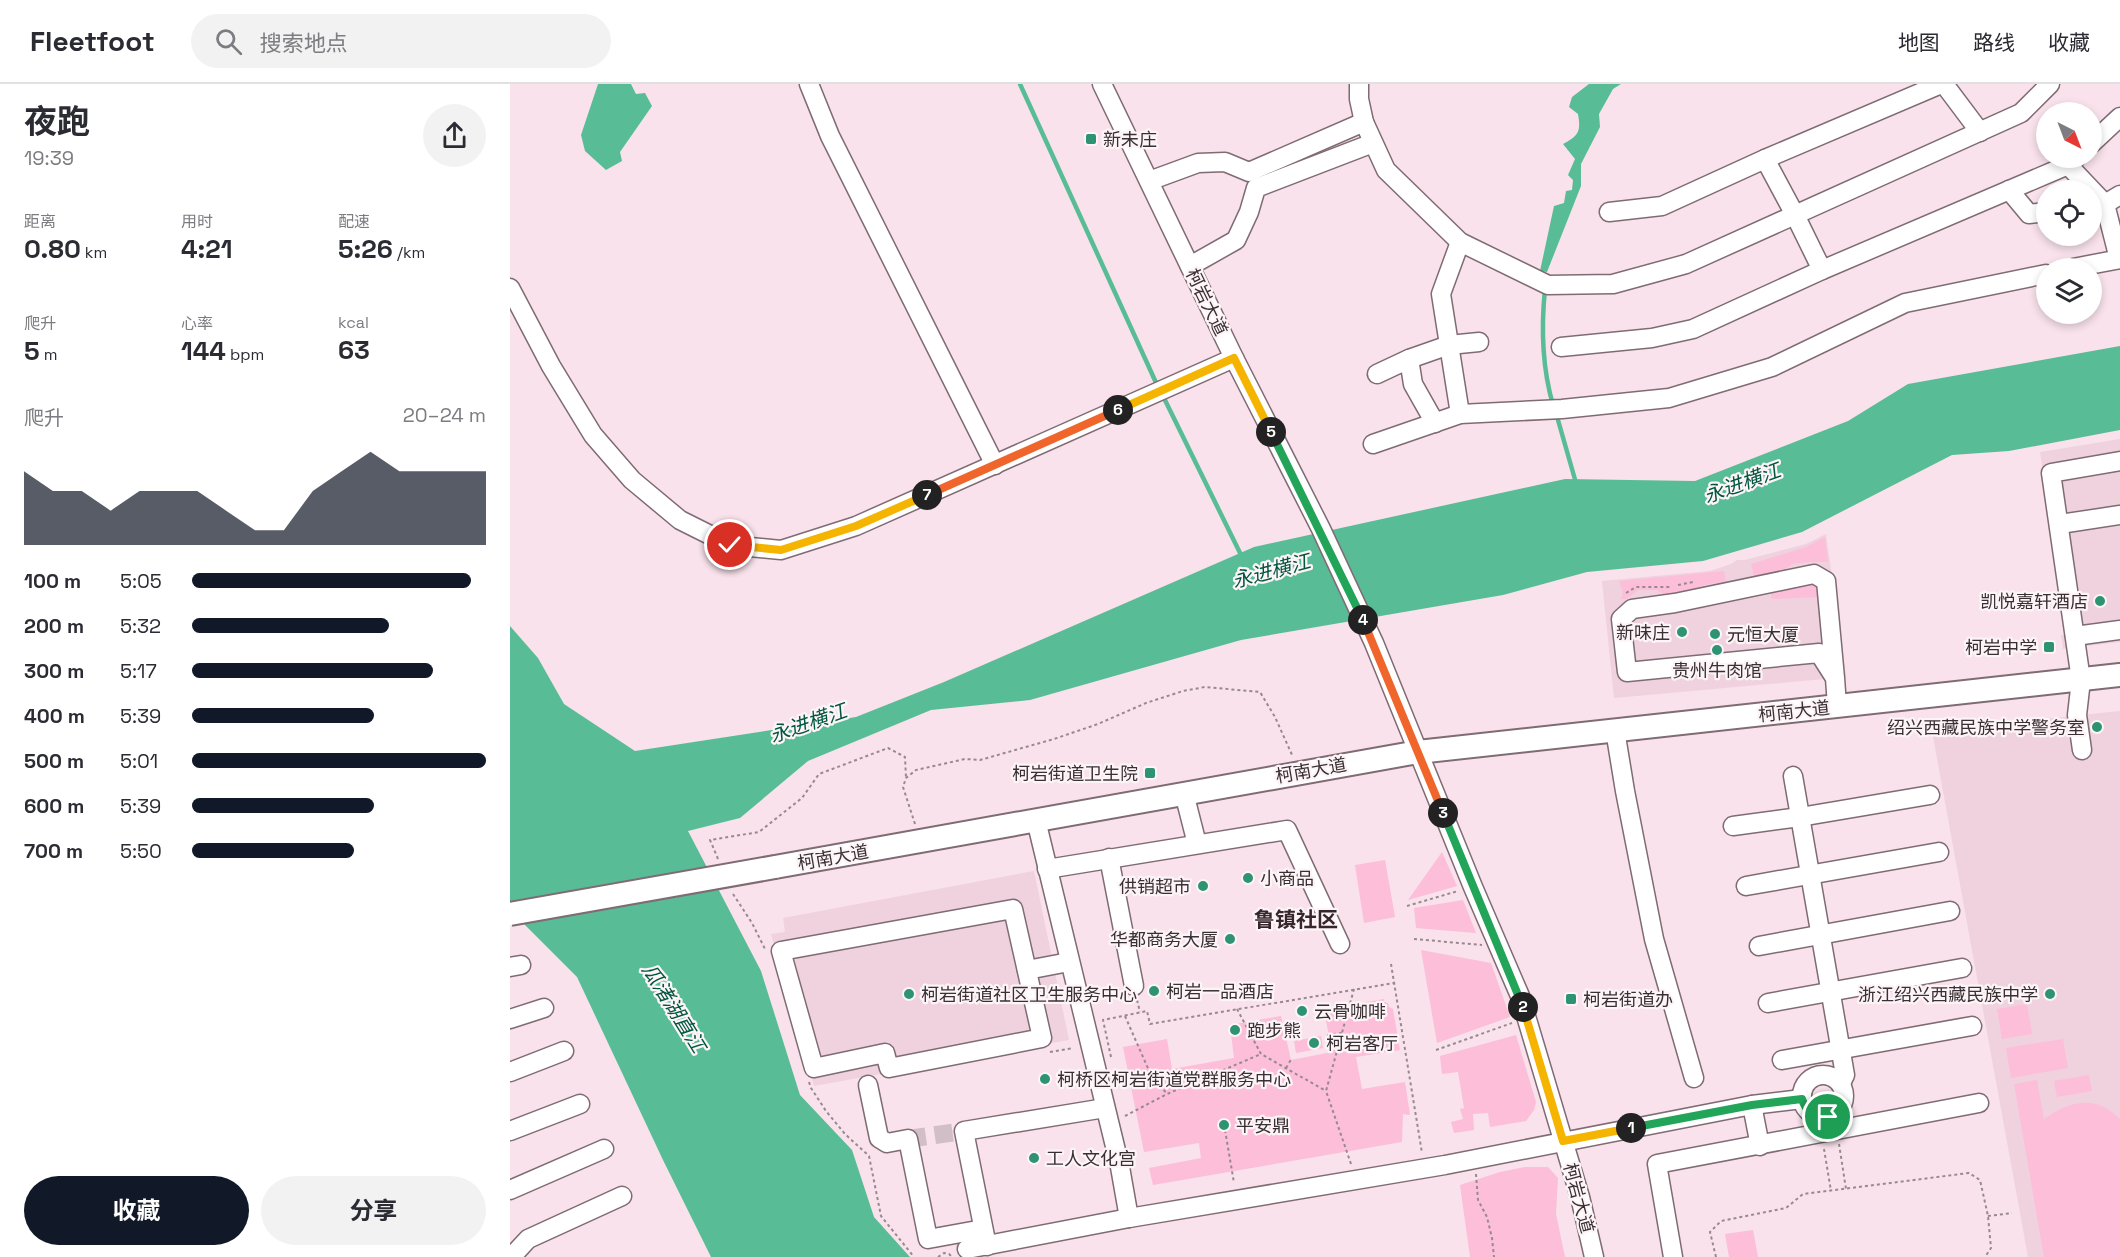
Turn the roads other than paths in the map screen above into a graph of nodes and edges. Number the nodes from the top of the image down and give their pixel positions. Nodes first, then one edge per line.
1 (809, 84) edge
2 (1102, 84) edge
3 (1359, 84) edge
4 (1942, 84) edge
5 (2050, 84) edge
6 (2120, 117) edge
7 (1364, 122) junction
8 (1980, 132) junction
9 (2102, 134) edge
10 (1373, 143) junction
11 (1765, 159) junction
12 (2057, 168) edge
13 (2078, 168) edge
14 (1149, 181) junction
15 (2009, 190) junction
16 (2105, 201) edge
17 (1609, 212) dead end
18 (2036, 213) edge
19 (1795, 215) junction
20 (1460, 242) junction
21 (2119, 259) edge
22 (2102, 262) edge
23 (1190, 266) junction
24 (1822, 270) junction
25 (2036, 276) edge
26 (510, 288) edge
27 (1479, 342) dead end
28 (1449, 345) junction
29 (1561, 347) dead end
30 (1234, 358) junction
31 (1409, 359) junction
32 (1377, 374) dead end
33 (1460, 414) junction
34 (1434, 423) junction
35 (1373, 444) dead end
36 (2120, 461) edge
37 (995, 465) junction
38 (2120, 515) edge
39 (2060, 524) junction
40 (2120, 630) edge
41 (2075, 636) junction
42 (2120, 675) edge
43 (1835, 678) junction
44 (2081, 680) junction
45 (1837, 706) junction
46 (1615, 730) junction
47 (2082, 750) dead end
48 (1418, 752) junction
49 (1793, 776) dead end
50 (1184, 793) junction
51 (1930, 795) dead end
52 (1800, 817) junction
53 (1036, 820) junction
54 (1733, 826) dead end
55 (1197, 844) junction
56 (1939, 852) dead end
57 (1109, 858) junction
58 (1047, 869) junction
59 (1810, 874) junction
60 (1746, 886) dead end
61 (1950, 911) dead end
62 (510, 914) edge
63 (1821, 936) junction
64 (1340, 944) dead end
65 (1759, 946) dead end
66 (1069, 962) junction
67 (1962, 968) dead end
68 (1027, 970) junction
69 (1134, 986) road end
70 (1831, 992) junction
71 (1768, 1003) dead end
72 (544, 1008) dead end
73 (510, 1019) edge
74 (1972, 1026) dead end
75 (1841, 1049) junction
76 (564, 1051) dead end
77 (1782, 1060) dead end
78 (510, 1072) edge
79 (1694, 1078) dead end
80 (1841, 1083) junction
81 (868, 1086) dead end
82 (1802, 1099) junction
83 (1979, 1103) dead end
84 (580, 1104) dead end
85 (1752, 1105) junction
86 (1105, 1108) junction
87 (1829, 1128) junction
88 (510, 1131) edge
89 (1563, 1141) junction
90 (1760, 1146) junction
91 (604, 1149) dead end
92 (510, 1190) edge
93 (622, 1196) dead end
94 (1129, 1218) junction
95 (985, 1238) junction
96 (514, 1249) edge
97 (960, 1253) edge
98 (1594, 1257) edge
99 (1673, 1257) edge

1 - 37 street
2 - 14 street, 柯岩大道
3 - 7 street
4 - 8 street
4 - 11 street
5 - 8 street
6 - 9 street
7 - 10 street
7 - 14 street
8 - 19 street
10 - 20 street
10 - 23 street
11 - 17 street
11 - 19 street
12 - 15 street
13 - 16 street
14 - 23 street, 柯岩大道
15 - 18 street
15 - 24 street
16 - 21 street
19 - 20 street
19 - 24 street
20 - 28 street
21 - 22 street
23 - 30 street, 柯岩大道
24 - 29 street
25 - 33 street
26 - 37 street
27 - 28 street
28 - 31 street
28 - 33 street
30 - 37 street
30 - 48 street, 柯岩大道
31 - 32 street
31 - 34 street
33 - 34 street
34 - 35 street
36 - 39 street
38 - 39 street
39 - 41 street
40 - 41 street
41 - 44 street
42 - 44 main road, 柯南大道
43 - 43 street
43 - 45 street
44 - 45 main road, 柯南大道
44 - 47 street
45 - 46 main road, 柯南大道
46 - 48 main road, 柯南大道
46 - 79 street
48 - 50 main road, 柯南大道
48 - 89 street, 柯岩大道
49 - 52 street
50 - 53 main road, 柯南大道
50 - 55 street
51 - 52 street
52 - 54 street
52 - 59 street
53 - 58 street
53 - 62 main road, 柯南大道, bridge
55 - 57 street
55 - 64 street
56 - 59 street
57 - 58 street
57 - 69 street
58 - 66 street
59 - 60 street
59 - 63 street
61 - 63 street
63 - 65 street
63 - 70 street
66 - 68 street
66 - 86 street
67 - 70 street
68 - 68 street
70 - 71 street
70 - 75 street
72 - 73 street
74 - 75 street
75 - 77 street
75 - 80 street
76 - 78 street
80 - 82 street
80 - 87 street
81 - 95 street
82 - 85 street
82 - 87 street
83 - 87 street
84 - 88 street
85 - 89 street
85 - 90 street
86 - 94 street
86 - 95 street
87 - 90 street
89 - 94 street
89 - 98 street, 柯岩大道
90 - 99 street
91 - 92 street
93 - 96 street
94 - 95 street
95 - 97 street

